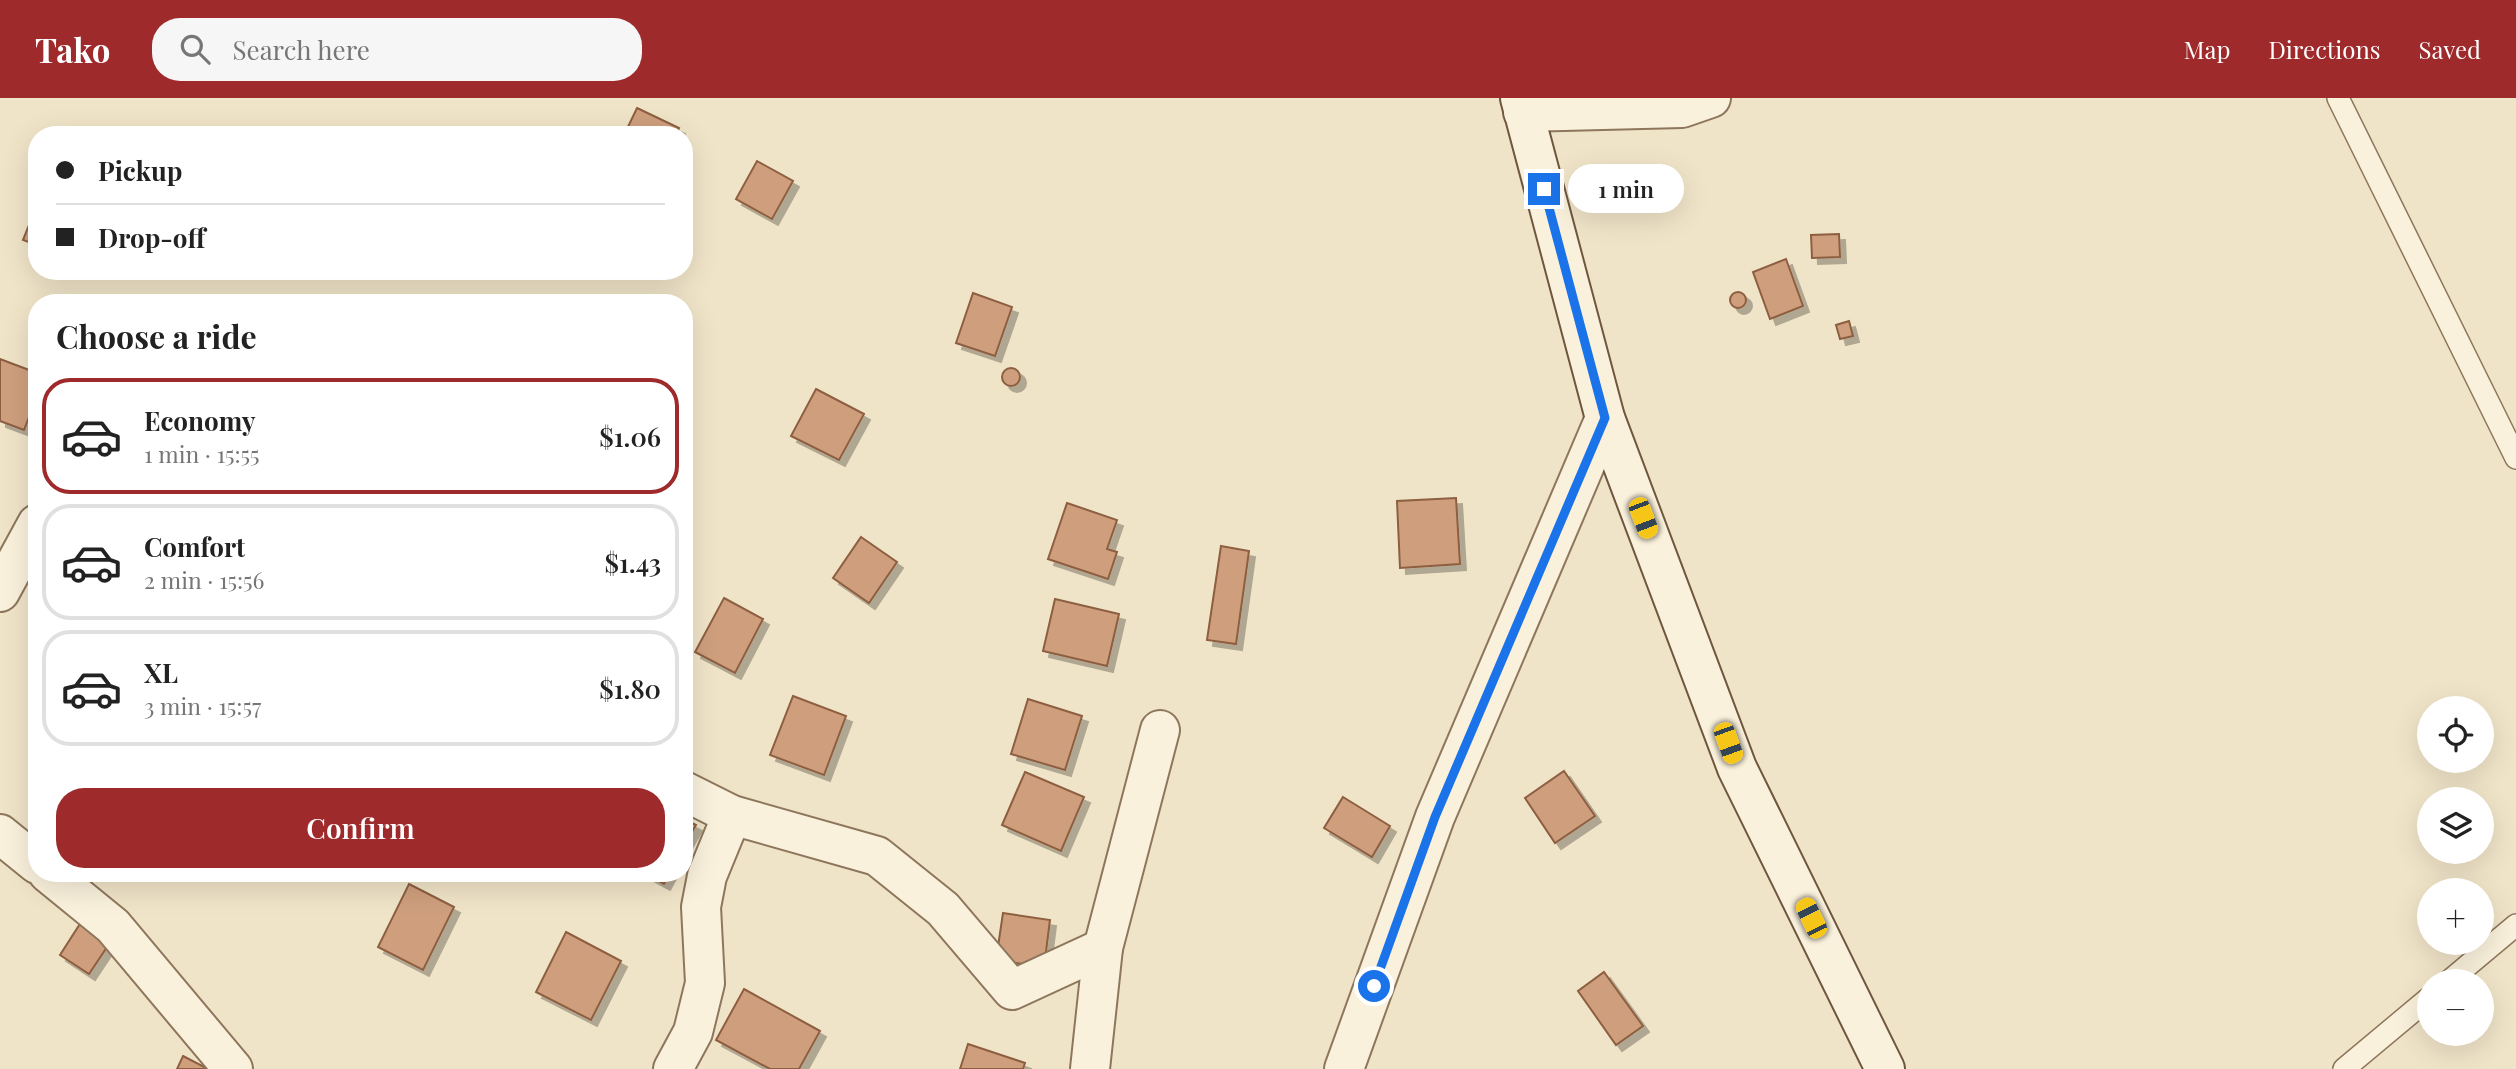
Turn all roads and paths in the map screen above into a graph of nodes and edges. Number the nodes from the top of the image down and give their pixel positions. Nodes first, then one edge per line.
1 (1711, 98) edge
2 (2337, 98) edge
3 (1522, 105) edge
4 (1605, 418) junction
5 (2516, 458) edge
6 (28, 541) edge
7 (0, 592) edge
8 (1160, 730) dead end
9 (693, 796) edge
10 (732, 815) junction
11 (0, 834) edge
12 (28, 857) edge
13 (59, 882) edge
14 (2516, 925) edge
15 (1103, 948) junction
16 (2464, 969) edge
17 (2417, 1008) edge
18 (233, 1069) edge
19 (673, 1069) edge
20 (1090, 1069) edge
21 (1343, 1069) edge
22 (1885, 1069) edge
23 (2344, 1069) edge

1 - 3 street
2 - 5 lane
3 - 4 street
4 - 21 street
4 - 22 street
6 - 7 street
8 - 15 street
9 - 10 street
10 - 15 street
10 - 19 street
11 - 12 street
13 - 18 street
14 - 16 lane
15 - 20 street
17 - 23 lane

